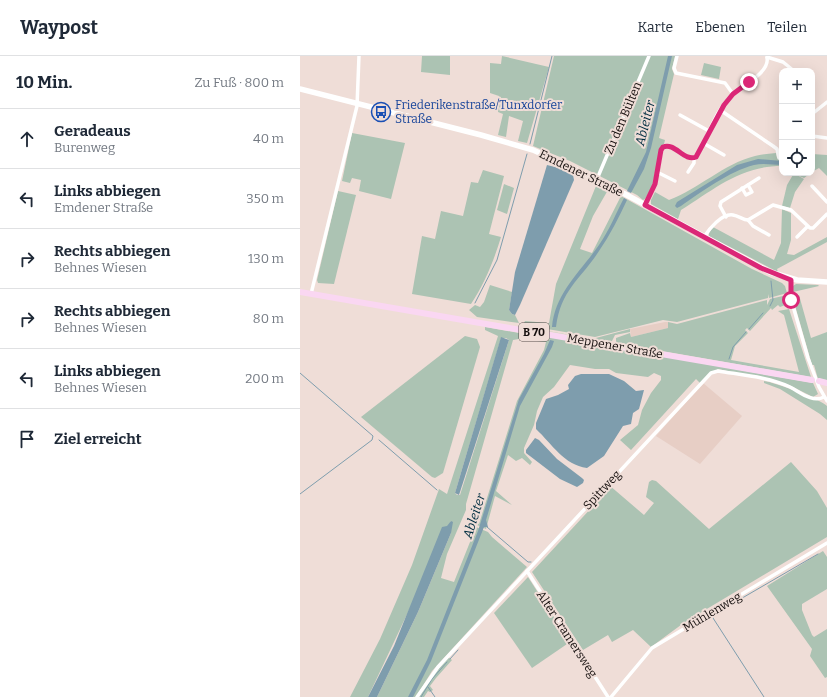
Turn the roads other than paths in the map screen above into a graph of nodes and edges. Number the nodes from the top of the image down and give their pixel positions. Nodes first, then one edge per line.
1 (360, 56) edge
2 (648, 56) edge
3 (677, 56) edge
4 (767, 57) edge
5 (790, 68) edge
6 (300, 89) edge
7 (733, 94) junction
8 (827, 102) edge
9 (357, 103) junction
10 (720, 110) junction
11 (815, 112) edge
12 (680, 115) dead end
13 (709, 131) junction
14 (815, 136) edge
15 (827, 138) edge
16 (703, 143) junction
17 (724, 155) dead end
18 (694, 158) junction
19 (779, 158) dead end
20 (657, 172) junction
21 (688, 172) dead end
22 (759, 178) dead end
23 (597, 179) junction
24 (675, 181) dead end
25 (748, 185) junction
26 (812, 186) dead end
27 (742, 188) junction
28 (827, 202) edge
29 (645, 205) junction
30 (827, 214) edge
31 (726, 217) junction
32 (748, 220) junction
33 (807, 227) junction
34 (769, 235) dead end
35 (704, 237) junction
36 (797, 237) dead end
37 (791, 280) junction
38 (827, 282) edge
39 (304, 294) edge
40 (813, 378) junction
41 (827, 383) edge
42 (819, 384) junction
43 (824, 397) junction
44 (827, 402) edge
45 (827, 543) edge
46 (527, 571) junction
47 (417, 697) edge
48 (609, 697) edge

1 - 9 street
2 - 23 street, Zu den Bülten
3 - 7 street
4 - 5 street
4 - 7 street
6 - 9 street, Emdener Straße
7 - 10 street
8 - 11 street
9 - 23 street, Emdener Straße
9 - 39 street
10 - 13 street
10 - 19 street
12 - 13 street
13 - 16 street
14 - 15 street
16 - 17 street
16 - 18 street
18 - 20 street
18 - 21 street
20 - 24 street
20 - 29 street
22 - 25 street
23 - 29 street, Emdener Straße
25 - 27 street
25 - 27 street
26 - 28 street
27 - 31 street
29 - 35 street, Emdener Straße
30 - 33 street
31 - 32 street
31 - 35 street
32 - 33 street
32 - 34 street
33 - 36 street
35 - 37 street, Emdener Straße
37 - 38 street, Emdener Straße
37 - 40 street
39 - 40 main road, Meppener Straße / B 70
40 - 42 street
41 - 42 main road
42 - 43 street
43 - 44 street
43 - 46 street, Spittweg
45 - 48 street, Mühlenweg
46 - 47 street, Spittweg
46 - 48 street, Alter Cramersweg

